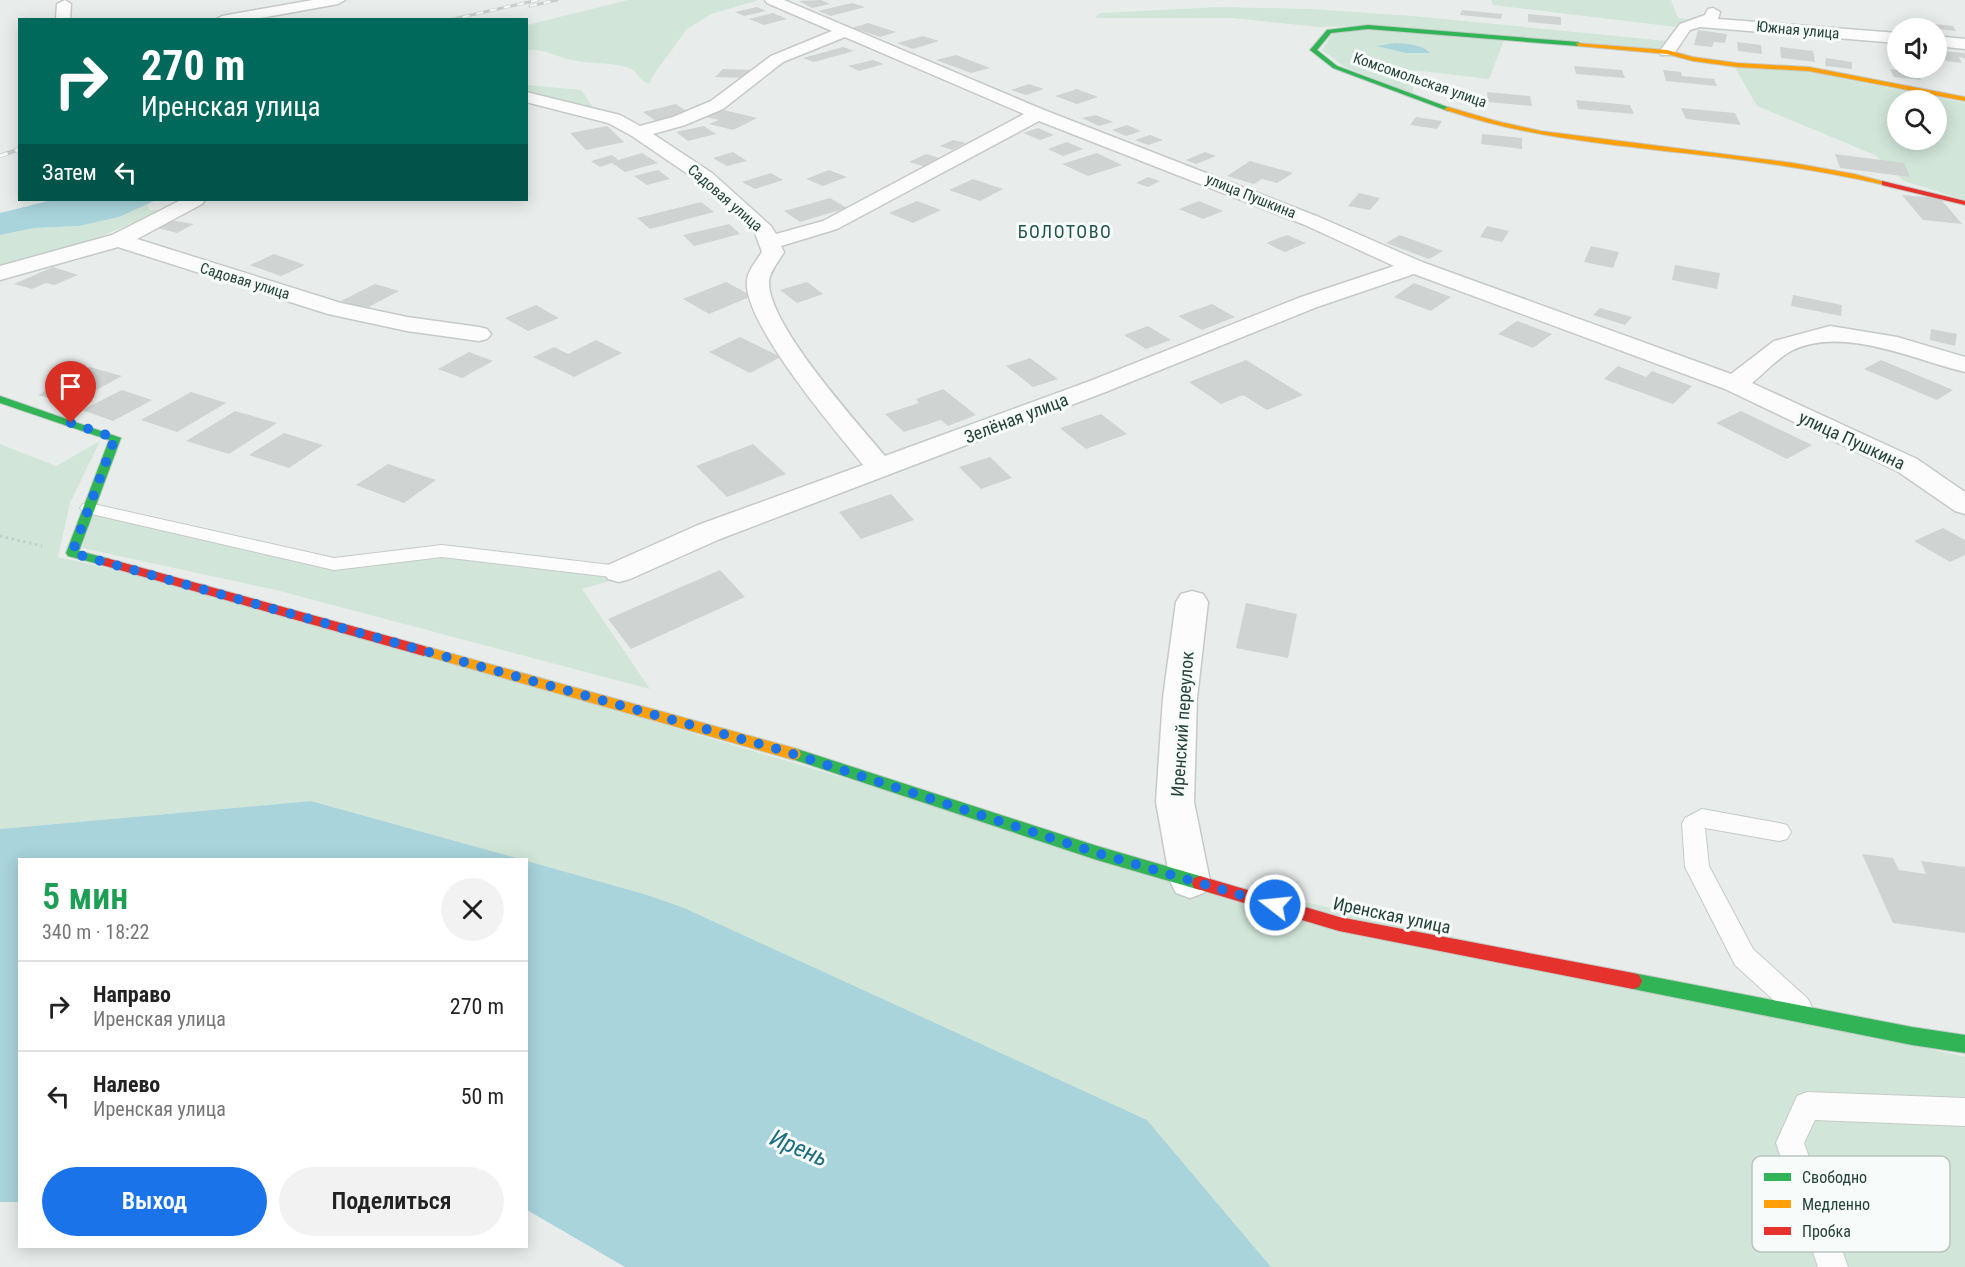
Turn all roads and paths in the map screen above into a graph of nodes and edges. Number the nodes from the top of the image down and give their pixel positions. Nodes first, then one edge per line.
1 (338, 0) edge
2 (772, 0) edge
3 (1711, 0) edge
4 (64, 4) dead end
5 (63, 18) edge
6 (234, 18) edge
7 (1698, 22) junction
8 (846, 31) junction
9 (1887, 37) edge
10 (1947, 42) edge
11 (1965, 44) edge
12 (1667, 52) junction
13 (528, 98) edge
14 (1965, 99) edge
15 (1038, 114) junction
16 (638, 132) junction
17 (193, 201) edge
18 (1965, 203) edge
19 (119, 240) junction
20 (770, 243) junction
21 (1414, 267) junction
22 (0, 273) edge
23 (479, 334) dead end
24 (1965, 365) edge
25 (1734, 384) junction
26 (0, 399) edge
27 (881, 469) junction
28 (1965, 505) edge
29 (89, 508) junction
30 (0, 536) edge
31 (72, 553) junction
32 (619, 572) joint
33 (1192, 602) dead end
34 (1779, 832) dead end
35 (1190, 881) junction
36 (1807, 1015) junction
37 (1965, 1044) edge
38 (1965, 1112) edge
39 (1795, 1156) edge
40 (1828, 1252) edge
41 (1833, 1267) edge

1 - 6 street
2 - 8 street, улица Пушкина
3 - 7 street
4 - 5 street
7 - 9 street, Южная улица
7 - 12 street
8 - 15 street, улица Пушкина
8 - 16 street
10 - 11 street
12 - 14 street, Комсомольская улица
12 - 18 street, Комсомольская улица
13 - 16 street, Садовая улица
15 - 20 street
15 - 21 street, улица Пушкина
16 - 20 street, Садовая улица
17 - 19 street
19 - 22 street
19 - 23 street, Садовая улица
20 - 27 street, Садовая улица
21 - 25 street, улица Пушкина
21 - 27 street, Зелёная улица
24 - 25 street
25 - 28 street, улица Пушкина
26 - 29 street
27 - 32 street, Зелёная улица
29 - 31 street
29 - 32 lane
30 - 31 path
31 - 35 street, Иренская улица
33 - 35 street, Иренский переулок
34 - 36 lane
35 - 36 street, Иренская улица
36 - 37 street, Иренская улица
38 - 39 lane
40 - 41 lane

